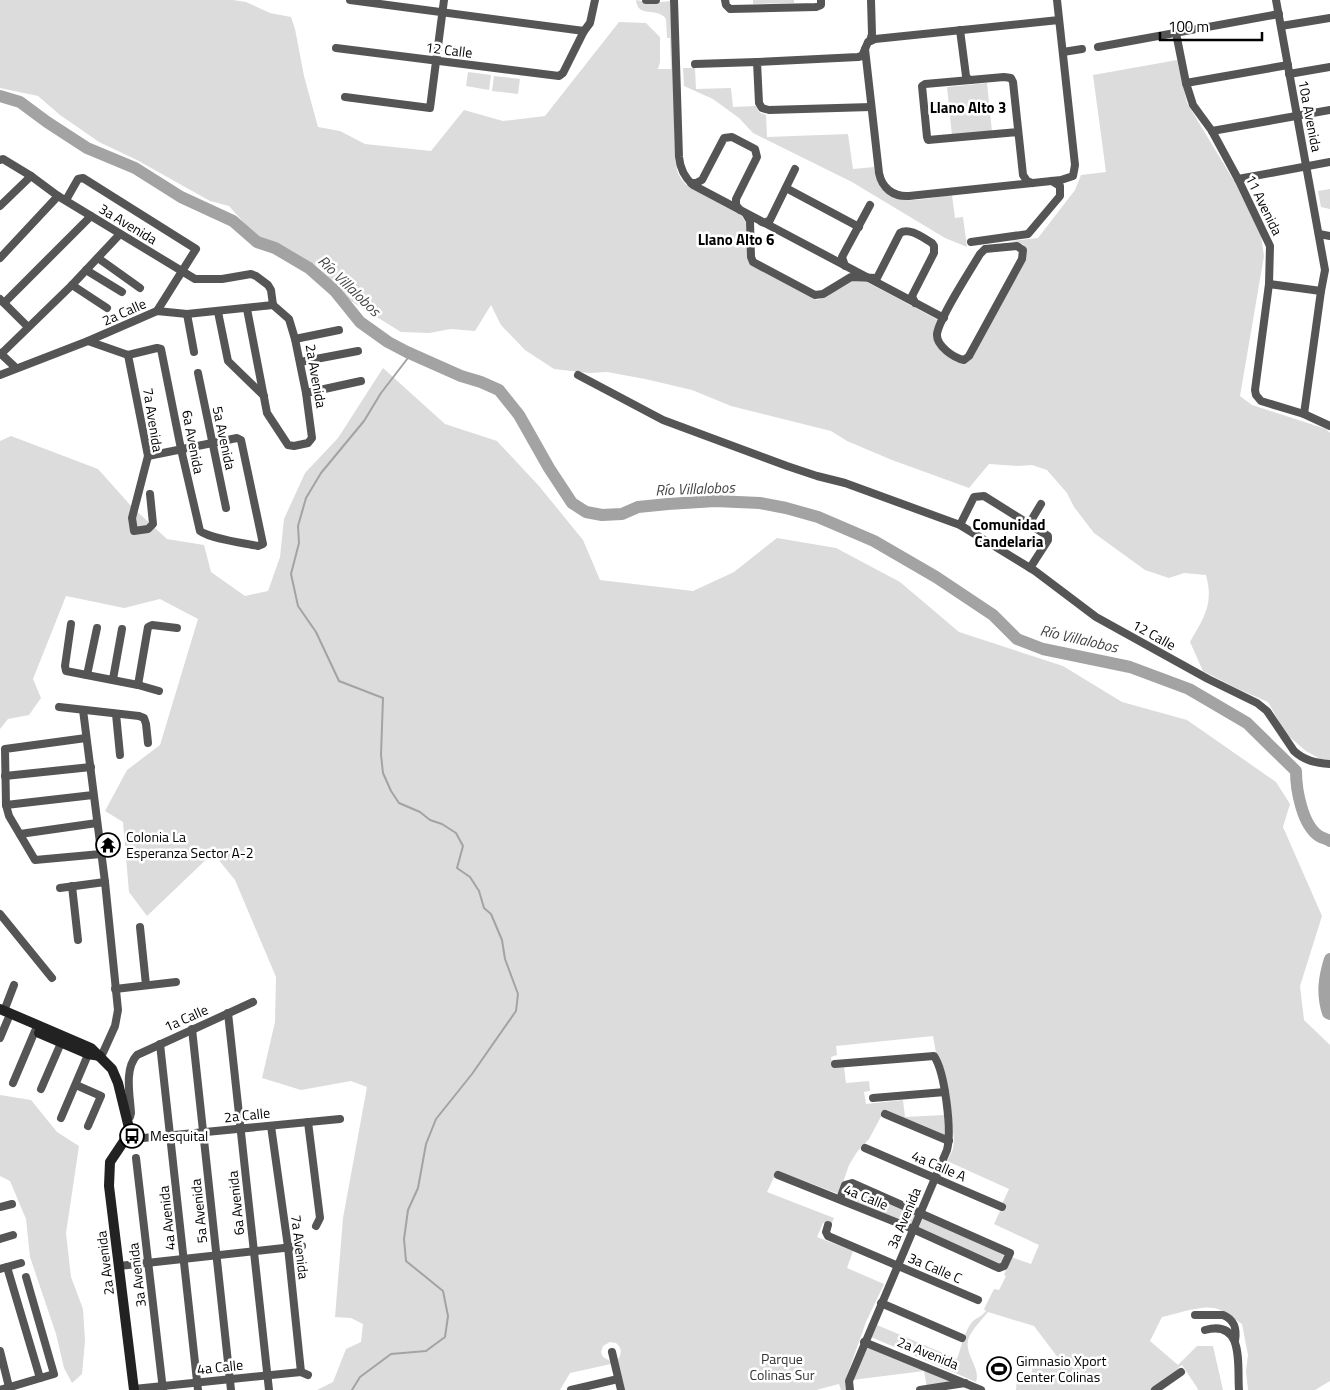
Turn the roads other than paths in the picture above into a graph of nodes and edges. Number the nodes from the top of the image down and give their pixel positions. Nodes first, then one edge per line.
1 (350, 0) edge
2 (444, 0) edge
3 (595, 0) edge
4 (646, 0) edge
5 (656, 0) edge
6 (674, 0) edge
7 (725, 0) edge
8 (821, 0) edge
9 (870, 0) edge
10 (1057, 0) edge
11 (1276, 0) edge
12 (362, 1) edge
13 (442, 12) junction
14 (1279, 14) junction
15 (1330, 18) edge
16 (1059, 20) junction
17 (1281, 26) junction
18 (960, 30) junction
19 (584, 31) junction
20 (1176, 33) junction
21 (870, 41) junction
22 (1098, 47) dead end
23 (336, 48) dead end
24 (865, 49) junction
25 (1082, 49) dead end
26 (1063, 52) junction
27 (436, 61) junction
28 (757, 62) junction
29 (695, 64) dead end
30 (1288, 65) junction
31 (1330, 67) edge
32 (1289, 74) junction
33 (971, 80) junction
34 (1186, 83) junction
35 (344, 97) dead end
36 (871, 107) junction
37 (1330, 110) edge
38 (1297, 116) junction
39 (1212, 131) junction
40 (1018, 132) junction
41 (0, 160) edge
42 (1330, 162) edge
43 (1306, 166) junction
44 (795, 169) dead end
45 (1074, 174) junction
46 (31, 176) junction
47 (1238, 179) junction
48 (1052, 181) junction
49 (690, 183) junction
50 (1034, 183) junction
51 (786, 188) junction
52 (1060, 196) junction
53 (62, 198) junction
54 (870, 205) dead end
55 (0, 206) edge
56 (742, 212) junction
57 (91, 216) junction
58 (762, 222) junction
59 (858, 227) junction
60 (120, 234) junction
61 (1318, 234) junction
62 (1330, 236) edge
63 (971, 242) dead end
64 (0, 258) edge
65 (98, 258) junction
66 (845, 266) junction
67 (86, 270) junction
68 (184, 271) junction
69 (1328, 271) edge
70 (866, 277) junction
71 (1269, 284) junction
72 (72, 285) junction
73 (140, 288) dead end
74 (1321, 291) junction
75 (122, 292) dead end
76 (2, 301) edge
77 (916, 304) junction
78 (273, 306) junction
79 (107, 308) dead end
80 (247, 309) junction
81 (157, 311) junction
82 (218, 312) junction
83 (187, 314) junction
84 (944, 318) junction
85 (28, 327) junction
86 (339, 330) dead end
87 (295, 339) junction
88 (88, 341) junction
89 (358, 351) dead end
90 (194, 352) dead end
91 (0, 353) edge
92 (128, 355) junction
93 (300, 362) junction
94 (16, 368) junction
95 (198, 373) dead end
96 (0, 375) edge
97 (578, 375) dead end
98 (361, 381) dead end
99 (306, 393) junction
100 (264, 396) junction
101 (1304, 414) junction
102 (1330, 426) edge
103 (212, 443) junction
104 (181, 449) junction
105 (148, 456) junction
106 (150, 494) dead end
107 (1041, 504) dead end
108 (226, 508) dead end
109 (960, 524) junction
110 (1029, 524) junction
111 (1030, 568) junction
112 (72, 624) dead end
113 (97, 628) dead end
114 (177, 628) dead end
115 (122, 629) dead end
116 (87, 675) junction
117 (113, 679) junction
118 (138, 684) junction
119 (159, 691) dead end
120 (58, 707) dead end
121 (83, 710) junction
122 (116, 714) junction
123 (86, 738) junction
124 (148, 743) dead end
125 (120, 755) dead end
126 (1330, 764) edge
127 (91, 767) junction
128 (5, 776) junction
129 (93, 795) junction
130 (6, 805) junction
131 (97, 823) junction
132 (20, 834) junction
133 (101, 854) junction
134 (104, 882) junction
135 (72, 886) junction
136 (60, 888) dead end
137 (0, 914) edge
138 (140, 927) dead end
139 (78, 940) dead end
140 (52, 978) dead end
141 (176, 982) dead end
142 (14, 985) dead end
143 (146, 985) junction
144 (115, 989) junction
145 (253, 1002) dead end
146 (228, 1013) junction
147 (3, 1014) edge
148 (192, 1030) junction
149 (34, 1031) junction
150 (0, 1038) edge
151 (61, 1043) junction
152 (160, 1044) junction
153 (89, 1051) junction
154 (101, 1056) junction
155 (835, 1064) dead end
156 (12, 1083) dead end
157 (76, 1085) junction
158 (41, 1088) dead end
159 (944, 1092) junction
160 (873, 1098) dead end
161 (885, 1114) dead end
162 (61, 1118) dead end
163 (127, 1118) junction
164 (340, 1119) dead end
165 (308, 1122) junction
166 (88, 1126) dead end
167 (271, 1126) junction
168 (241, 1128) junction
169 (204, 1132) junction
170 (170, 1136) junction
171 (126, 1138) junction
172 (949, 1141) junction
173 (865, 1148) dead end
174 (136, 1158) dead end
175 (778, 1175) dead end
176 (934, 1178) junction
177 (840, 1200) junction
178 (12, 1204) dead end
179 (0, 1207) edge
180 (1002, 1207) dead end
181 (920, 1213) junction
182 (828, 1225) dead end
183 (316, 1226) dead end
184 (913, 1229) junction
185 (13, 1235) dead end
186 (0, 1239) edge
187 (302, 1246) dead end
188 (288, 1247) junction
189 (254, 1250) junction
190 (217, 1254) junction
191 (184, 1258) junction
192 (21, 1262) dead end
193 (148, 1262) junction
194 (119, 1266) junction
195 (897, 1266) junction
196 (4, 1268) edge
197 (26, 1277) dead end
198 (978, 1300) dead end
199 (881, 1303) junction
200 (1195, 1315) dead end
201 (1204, 1330) dead end
202 (962, 1338) dead end
203 (1235, 1341) junction
204 (864, 1342) junction
205 (0, 1351) edge
206 (612, 1352) dead end
207 (1181, 1372) dead end
208 (305, 1373) joint
209 (267, 1375) junction
210 (40, 1378) junction
211 (230, 1378) junction
212 (618, 1379) junction
213 (965, 1383) junction
214 (198, 1386) edge
215 (9, 1387) junction
216 (162, 1388) edge
217 (134, 1389) edge
218 (0, 1390) edge
219 (231, 1390) edge
220 (268, 1390) edge
221 (572, 1390) edge
222 (621, 1390) edge
223 (850, 1390) edge
224 (920, 1390) edge
225 (981, 1390) edge
226 (1155, 1390) edge
227 (1239, 1390) edge

1 - 12 street
2 - 13 street
3 - 19 street
4 - 5 street
6 - 49 street
7 - 8 street
9 - 21 street
10 - 16 street
11 - 14 street, 10a Avenida
12 - 13 street
13 - 19 street
13 - 27 street
14 - 17 street, 10a Avenida
14 - 20 street
15 - 17 street
16 - 18 street
16 - 26 street
17 - 30 street, 10a Avenida
18 - 21 street
18 - 33 street
19 - 27 street, 12 Calle
20 - 22 street
20 - 34 street, 11 Avenida
21 - 24 street
23 - 27 street, 12 Calle
24 - 28 street
24 - 36 street
25 - 26 street
26 - 45 street
27 - 35 street
28 - 29 street
28 - 36 street
30 - 32 street, 10a Avenida
30 - 34 street
31 - 32 street
32 - 38 street, 10a Avenida
33 - 40 street
33 - 40 street
34 - 39 street, 11 Avenida
36 - 50 street
37 - 38 street
38 - 39 street
38 - 43 street, 10a Avenida
39 - 47 street, 11 Avenida
40 - 50 street
41 - 46 street, 3a Avenida
42 - 43 street
43 - 47 street
43 - 61 street, 10a Avenida
44 - 51 street
45 - 48 street
45 - 52 street
46 - 53 street, 3a Avenida
46 - 55 street
47 - 71 street, 11 Avenida
48 - 50 street
48 - 52 street
49 - 56 street
49 - 56 street
51 - 58 street
51 - 59 street
52 - 63 street
53 - 57 street, 3a Avenida
53 - 64 street
53 - 68 street
54 - 59 street
56 - 58 street
56 - 70 street
57 - 60 street, 3a Avenida
57 - 76 street
58 - 66 street
59 - 66 street
60 - 65 street
60 - 68 street, 3a Avenida
61 - 62 street
61 - 69 street, 10a Avenida
65 - 67 street
65 - 73 street
66 - 70 street
67 - 72 street
67 - 75 street
68 - 78 street, 3a Avenida
68 - 81 street
69 - 74 street, 10a Avenida
70 - 77 street
70 - 77 street
71 - 74 street
71 - 101 street, 11 Avenida
72 - 79 street
72 - 85 street
74 - 101 street, 10a Avenida
76 - 85 street
77 - 84 street
78 - 80 street, 2a Calle
78 - 87 street, 2a Avenida
80 - 82 street, 2a Calle
80 - 100 street
81 - 83 street, 2a Calle
81 - 88 street, 2a Calle
82 - 83 street, 2a Calle
82 - 100 street
83 - 90 street
84 - 84 street
85 - 91 street
86 - 87 street
87 - 93 street, 2a Avenida
88 - 92 street
88 - 94 street, 2a Calle
89 - 93 street
91 - 94 street
92 - 104 street, 6a Avenida
92 - 105 street, 7a Avenida
93 - 99 street, 2a Avenida
94 - 96 street, 2a Calle
95 - 103 street, 5a Avenida
97 - 109 street, 12 Calle
98 - 99 street
99 - 100 street, 2a Avenida
101 - 102 street
103 - 104 street
103 - 104 street, 6a Avenida
103 - 108 street, 5a Avenida
104 - 105 street
105 - 106 street, 7a Avenida
107 - 110 street
109 - 110 street
109 - 111 street, 12 Calle
110 - 111 street
111 - 126 street, 12 Calle
112 - 116 street
113 - 116 street
114 - 118 street
115 - 117 street
116 - 117 street
117 - 118 street
118 - 119 street
120 - 121 street
121 - 122 street
121 - 123 street
122 - 124 street
122 - 125 street
123 - 127 street
123 - 128 street
127 - 128 street
127 - 129 street
128 - 130 street
129 - 130 street
129 - 131 street
130 - 132 street
131 - 132 street
131 - 133 street
132 - 133 street
133 - 134 street
134 - 135 street
134 - 144 street
135 - 136 street
135 - 139 street
137 - 140 street
138 - 143 street
141 - 143 street
142 - 147 street
143 - 144 street
144 - 154 street
145 - 146 street, 1a Calle
146 - 148 street, 1a Calle
146 - 168 street, 6a Avenida
147 - 149 main road
147 - 150 street
147 - 153 main road
148 - 152 street, 1a Calle
148 - 169 street, 5a Avenida
149 - 151 main road
149 - 156 street
151 - 153 main road
151 - 158 street
152 - 163 street, 1a Calle
152 - 170 street, 4a Avenida
153 - 154 main road
153 - 157 street
154 - 163 main road
155 - 159 street, 3a Avenida
157 - 162 street
157 - 166 street
159 - 160 street
159 - 172 street, 3a Avenida
161 - 172 street
163 - 171 main road
164 - 165 street, 2a Calle
165 - 167 street, 2a Calle
165 - 183 street
167 - 168 street, 2a Calle
167 - 188 street, 7a Avenida
168 - 169 street, 2a Calle
168 - 189 street, 6a Avenida
169 - 170 street, 2a Calle
169 - 190 street, 5a Avenida
170 - 171 street, 2a Calle
170 - 191 street, 4a Avenida
171 - 194 main road, 2a Avenida
172 - 176 street, 3a Avenida
173 - 176 street, 4a Calle A
174 - 193 street, 3a Avenida
175 - 177 street, 4a Calle
176 - 180 street, 4a Calle A
176 - 181 street, 3a Avenida
177 - 181 street, 4a Calle
177 - 184 street, 4a Calle
178 - 179 street
181 - 184 street, 3a Avenida
181 - 184 street, 4a Calle
182 - 195 street, 3a Calle C
184 - 195 street, 3a Avenida
185 - 186 street
187 - 188 street
188 - 189 street
188 - 208 street, 7a Avenida
189 - 190 street
189 - 209 street, 6a Avenida
190 - 191 street
190 - 211 street, 5a Avenida
191 - 193 street
191 - 214 street, 4a Avenida
192 - 196 street
193 - 194 street
193 - 216 street, 3a Avenida
194 - 217 main road, 2a Avenida
195 - 198 street, 3a Calle C
195 - 199 street, 3a Avenida
196 - 210 street
197 - 210 street
199 - 202 street
199 - 204 street, 3a Avenida
200 - 203 street
201 - 203 street
203 - 227 street
204 - 213 street, 2a Avenida
204 - 223 street, 3a Avenida
205 - 215 street
206 - 212 street
207 - 226 street
208 - 209 street, 4a Calle
209 - 211 street, 4a Calle
209 - 220 street, 6a Avenida
210 - 215 street
211 - 214 street, 4a Calle
211 - 219 street, 5a Avenida
212 - 221 street
212 - 222 street
213 - 224 street
213 - 225 street, 2a Avenida
214 - 216 street, 4a Calle
215 - 218 street
216 - 217 street, 4a Calle

